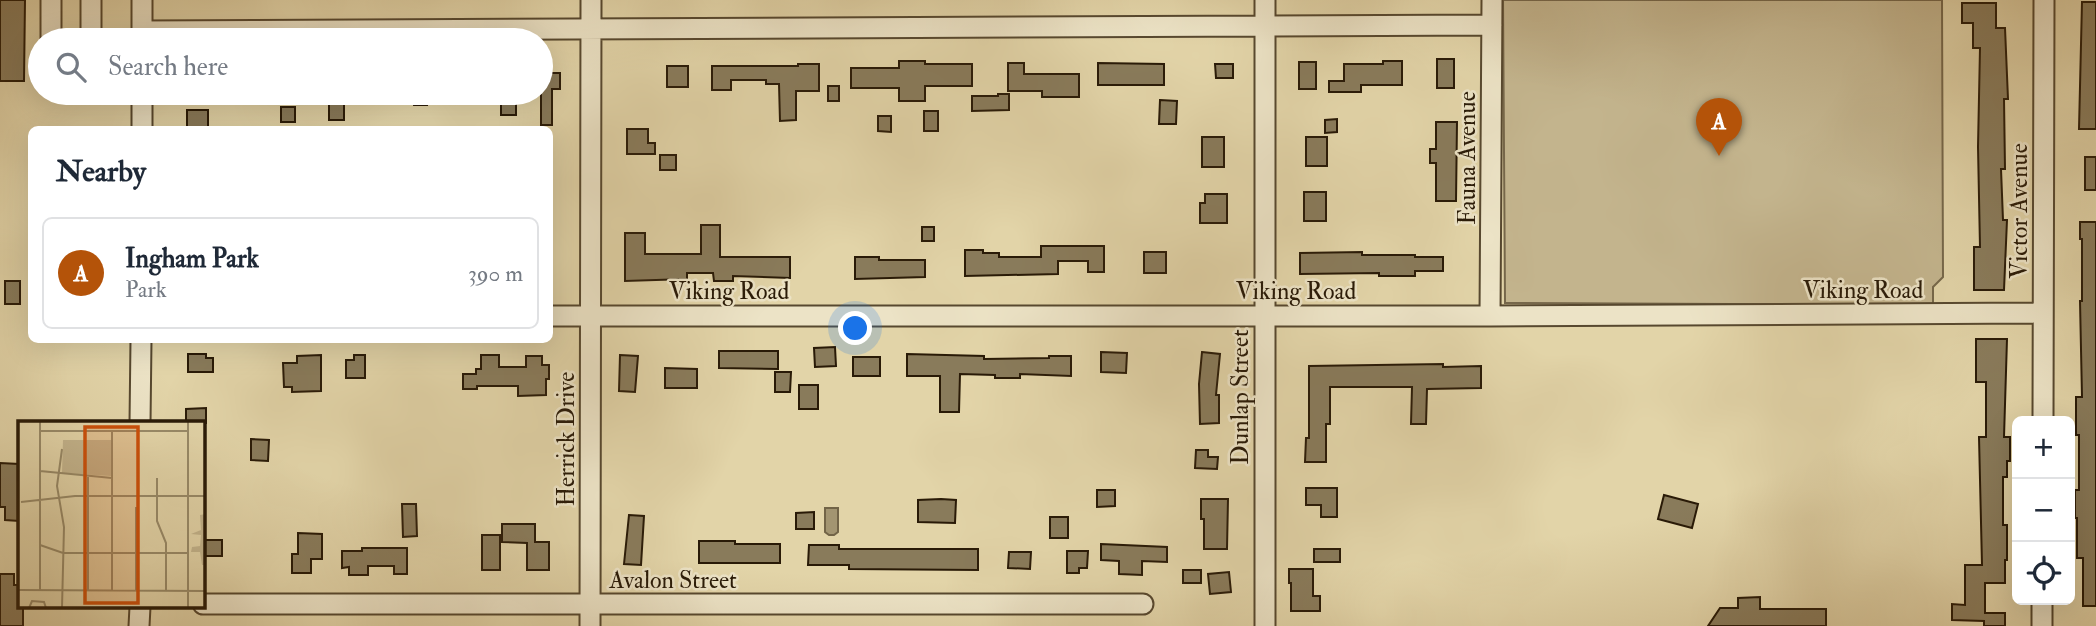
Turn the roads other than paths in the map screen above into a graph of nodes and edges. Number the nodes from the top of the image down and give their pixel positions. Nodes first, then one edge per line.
1 (51, 0) edge
2 (91, 0) edge
3 (142, 0) edge
4 (591, 0) edge
5 (1265, 0) edge
6 (1492, 0) edge
7 (2044, 0) edge
8 (1265, 26) junction
9 (1492, 26) junction
10 (51, 28) edge
11 (91, 28) edge
12 (142, 28) edge
13 (591, 29) junction
14 (553, 30) edge
15 (142, 105) edge
16 (142, 126) edge
17 (2043, 313) junction
18 (553, 316) edge
19 (590, 316) junction
20 (1264, 316) junction
21 (1490, 316) junction
22 (141, 343) edge
23 (2043, 416) edge
24 (141, 421) edge
25 (205, 604) edge
26 (590, 604) junction
27 (1143, 604) dead end
28 (2042, 605) edge
29 (139, 608) edge
30 (139, 626) edge
31 (590, 626) edge
32 (1265, 626) edge
33 (2042, 626) edge

1 - 10 street
2 - 11 street
3 - 12 street
4 - 13 street, Herrick Drive
5 - 8 street, Dunlap Street
6 - 9 street, Fauna Avenue
7 - 17 street, Victor Avenue
8 - 9 street
8 - 13 street
8 - 20 street, Dunlap Street
9 - 21 street, Fauna Avenue
13 - 14 street
13 - 19 street, Herrick Drive
15 - 16 street
17 - 21 street, Viking Road
17 - 23 street, Victor Avenue
18 - 19 street, Viking Road
19 - 20 street, Viking Road
19 - 26 street, Herrick Drive
20 - 21 street, Viking Road
20 - 32 street, Dunlap Street
22 - 24 street
25 - 26 street, Avalon Street
26 - 27 street, Avalon Street
26 - 31 street, Herrick Drive
28 - 33 street
29 - 30 street

